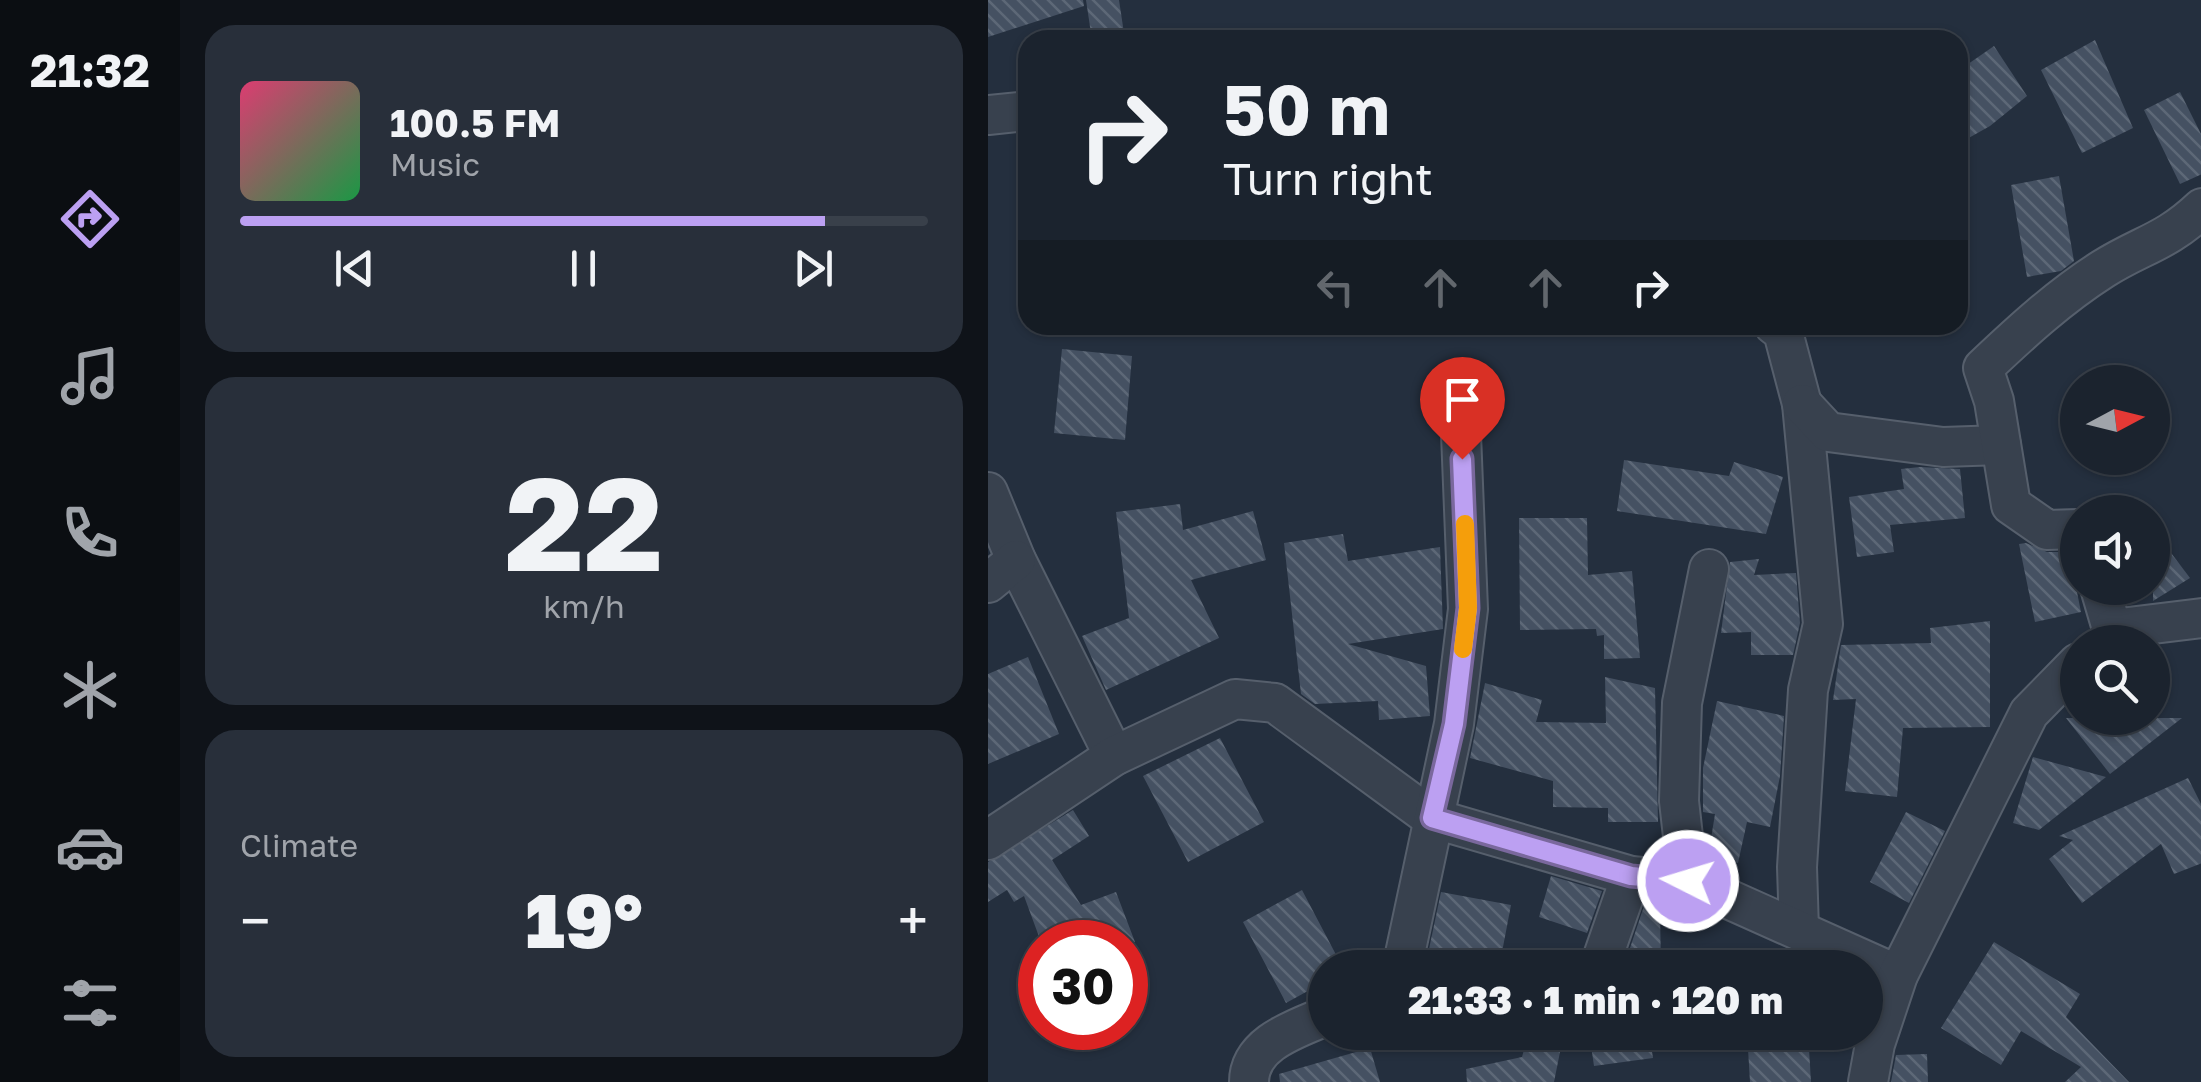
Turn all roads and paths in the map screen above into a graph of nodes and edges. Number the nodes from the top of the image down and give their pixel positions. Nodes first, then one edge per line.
1 (1018, 112) edge
2 (988, 115) edge
3 (2202, 208) edge
4 (1784, 335) edge
5 (1459, 384) dead end
6 (1802, 404) junction
7 (2001, 444) junction
8 (988, 492) edge
9 (2060, 530) edge
10 (1709, 569) dead end
11 (1002, 572) edge
12 (2202, 618) edge
13 (2164, 625) edge
14 (2060, 681) edge
15 (1114, 756) junction
16 (1432, 818) junction
17 (988, 840) edge
18 (1631, 876) junction
19 (1688, 881) junction
20 (1799, 930) junction
21 (1406, 950) edge
22 (1605, 950) edge
23 (1898, 975) junction
24 (1308, 1024) edge
25 (1249, 1082) edge
26 (1868, 1082) edge

1 - 2 street
3 - 7 street
4 - 6 street
5 - 16 street
6 - 7 street
6 - 20 street
7 - 9 street
8 - 11 street
10 - 19 street
11 - 15 street
12 - 13 street
14 - 23 street
15 - 16 street
15 - 17 street
16 - 18 street
16 - 21 street
18 - 19 street
18 - 22 street
19 - 20 street
20 - 23 street
23 - 26 street
24 - 25 street

